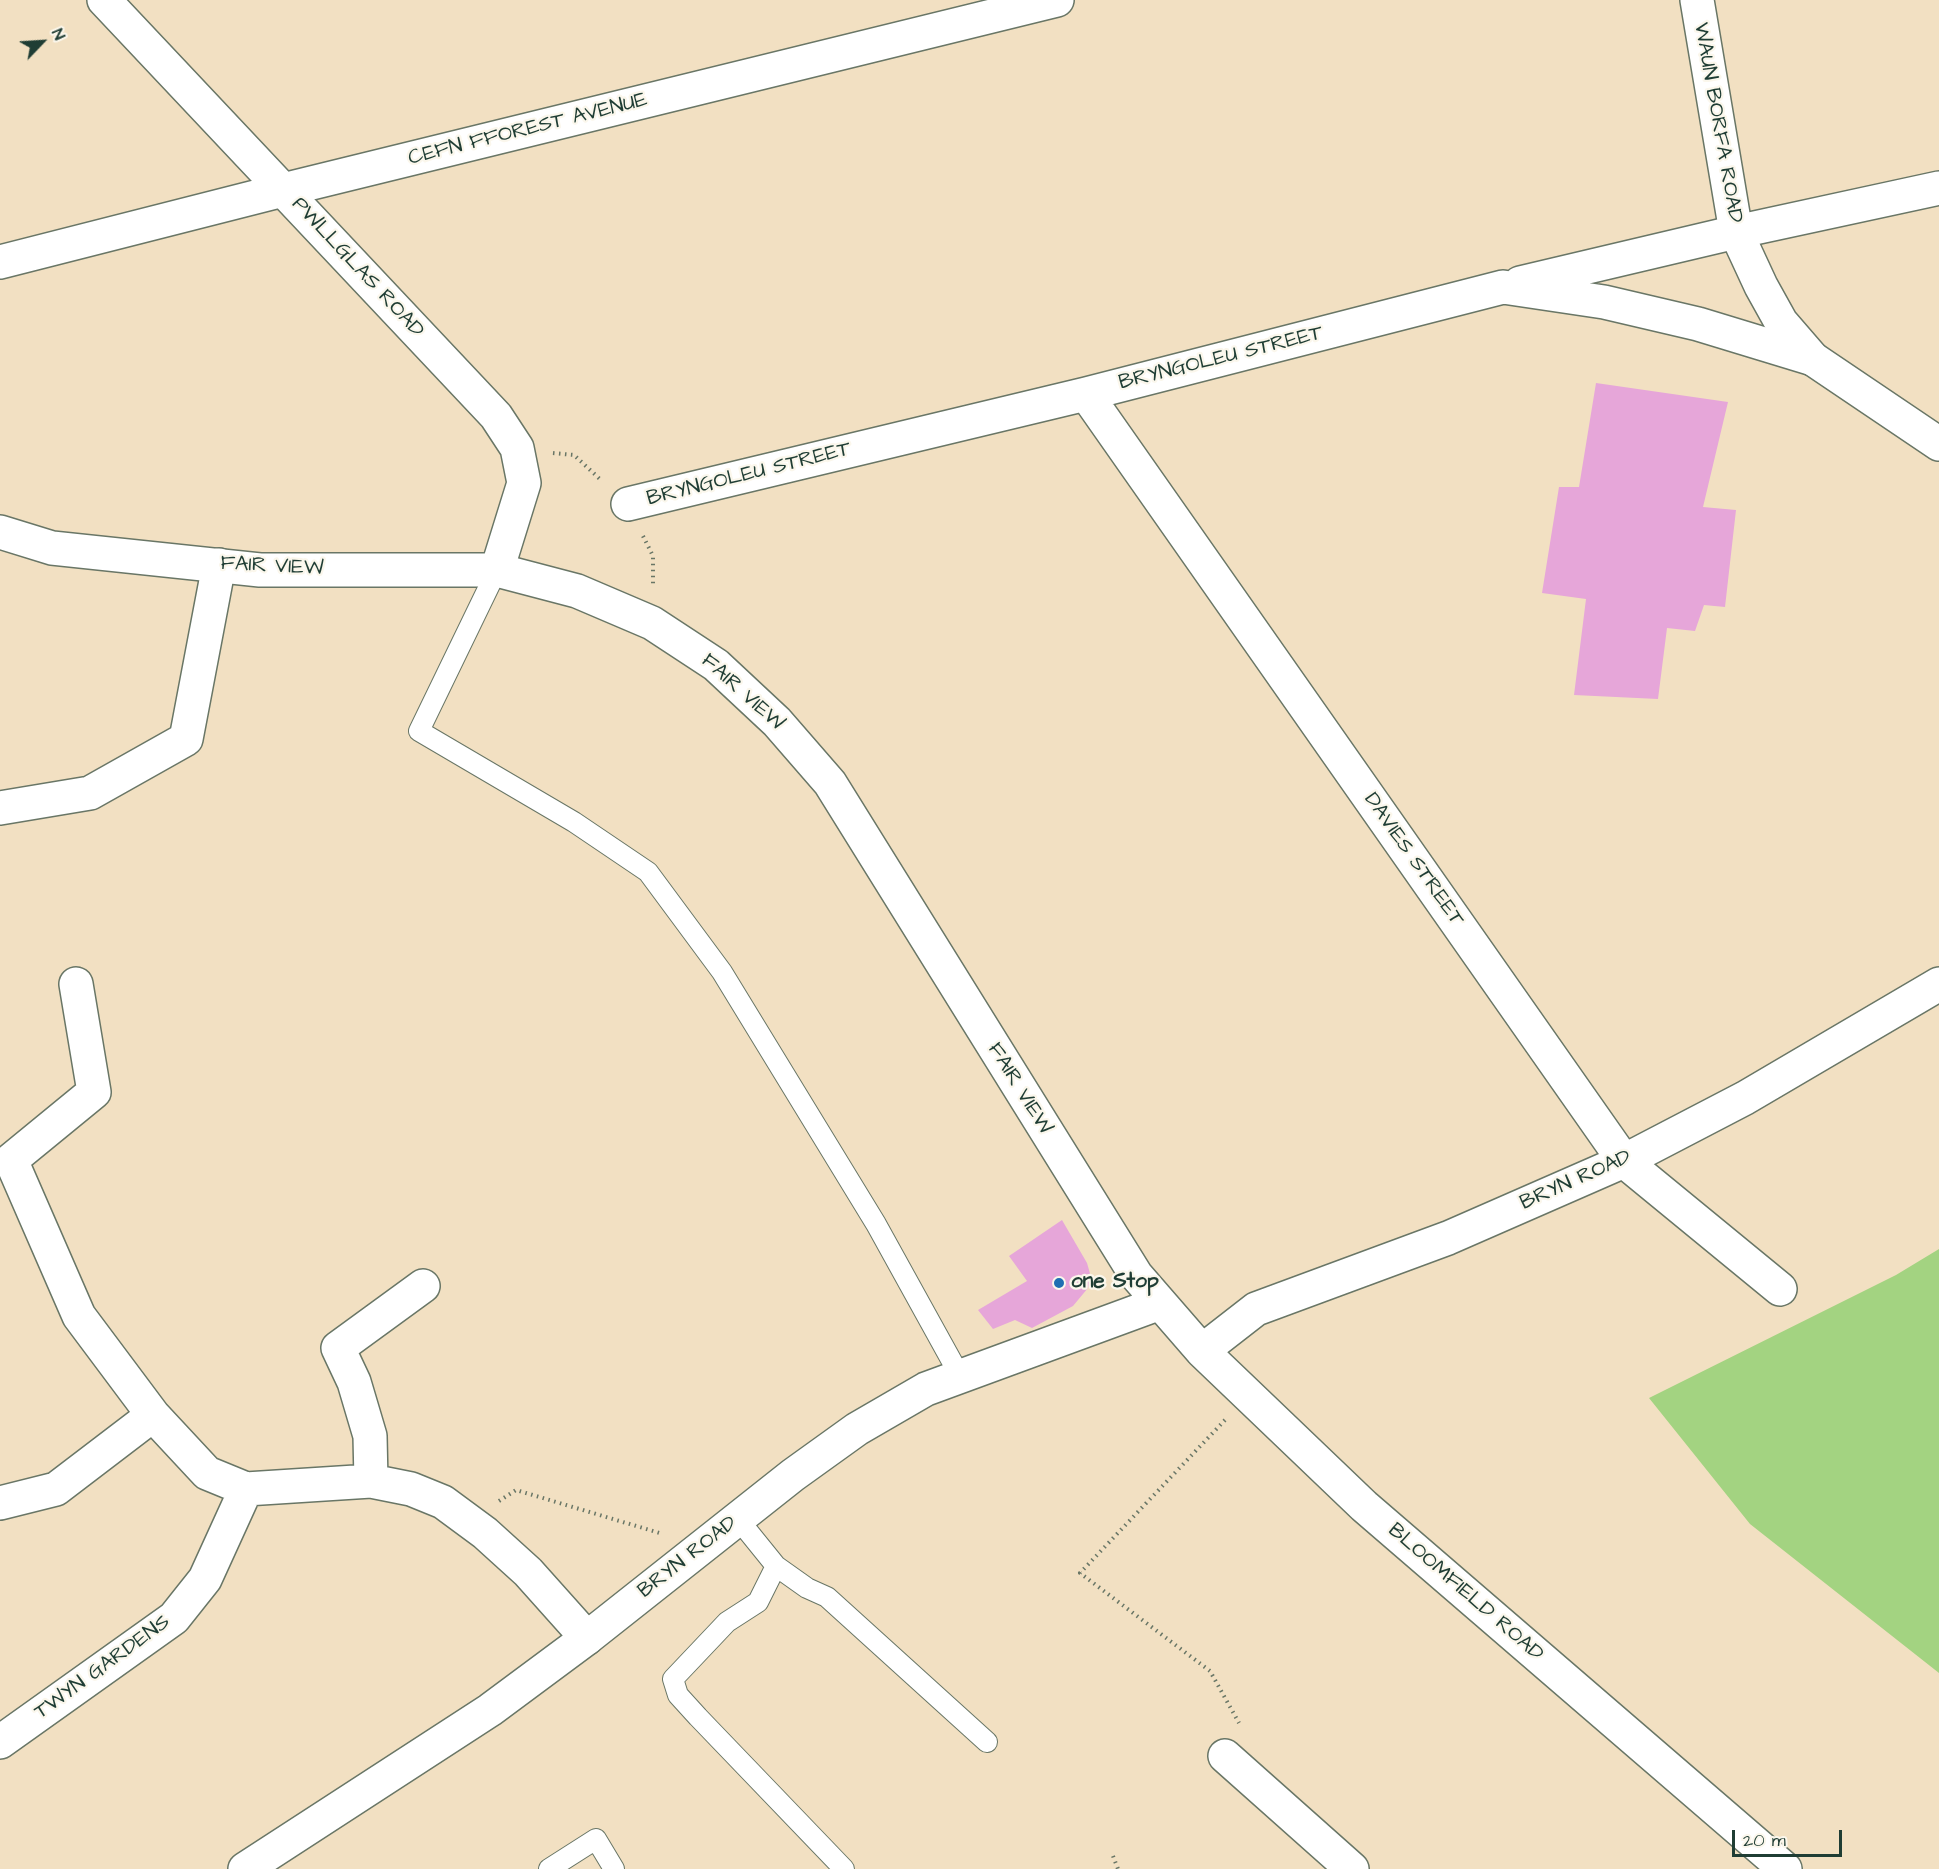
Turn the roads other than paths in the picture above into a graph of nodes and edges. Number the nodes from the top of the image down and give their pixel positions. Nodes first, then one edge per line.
1 (104, 0) edge
2 (1057, 0) edge
3 (1696, 0) edge
4 (284, 190) junction
5 (1937, 190) edge
6 (1736, 232) junction
7 (0, 262) edge
8 (1503, 287) junction
9 (1813, 359) junction
10 (1086, 394) junction
11 (1939, 444) edge
12 (628, 504) dead end
13 (0, 532) edge
14 (219, 566) junction
15 (497, 570) junction
16 (0, 808) edge
17 (76, 984) dead end
18 (1939, 984) edge
19 (6, 1161) edge
20 (1624, 1161) junction
21 (423, 1286) dead end
22 (1780, 1289) dead end
23 (1160, 1303) junction
24 (1202, 1351) junction
25 (960, 1376) junction
26 (153, 1415) junction
27 (371, 1481) junction
28 (246, 1489) junction
29 (0, 1503) edge
30 (738, 1520) junction
31 (776, 1566) junction
32 (587, 1638) junction
33 (0, 1742) edge
34 (987, 1742) dead end
35 (1225, 1756) road end
36 (245, 1869) edge
37 (549, 1869) edge
38 (614, 1869) edge
39 (844, 1869) edge
40 (1352, 1869) edge
41 (1785, 1869) edge

1 - 4 street, PWLLGLAS ROAD
2 - 4 street, CEFN FFOREST AVENUE
3 - 6 street, WAUN BORFA ROAD
4 - 7 street, CEFN FFOREST AVENUE
4 - 15 street, PWLLGLAS ROAD
5 - 6 street
6 - 8 street
6 - 9 street, WAUN BORFA ROAD
8 - 9 street, BRYNGOLEU STREET
8 - 10 street, BRYNGOLEU STREET
9 - 11 street, WAUN BORFA ROAD
10 - 12 street, BRYNGOLEU STREET
10 - 20 street, DAVIES STREET
13 - 14 street, FAIR VIEW
14 - 15 street, FAIR VIEW
14 - 16 street
15 - 23 street, FAIR VIEW
15 - 25 lane
17 - 19 street
18 - 20 street, BRYN ROAD
19 - 26 street
20 - 22 street, DAVIES STREET
20 - 24 street, BRYN ROAD
21 - 27 street
23 - 24 street, BLOOMFIELD ROAD
23 - 25 street, BRYN ROAD
24 - 41 street, BLOOMFIELD ROAD
25 - 30 street, BRYN ROAD
26 - 28 street
26 - 29 street
27 - 28 street
27 - 32 street
28 - 33 street, TWYN GARDENS
30 - 31 lane
30 - 32 street, BRYN ROAD
31 - 34 lane
31 - 39 lane
32 - 36 street, BRYN ROAD
35 - 40 street
37 - 38 lane

